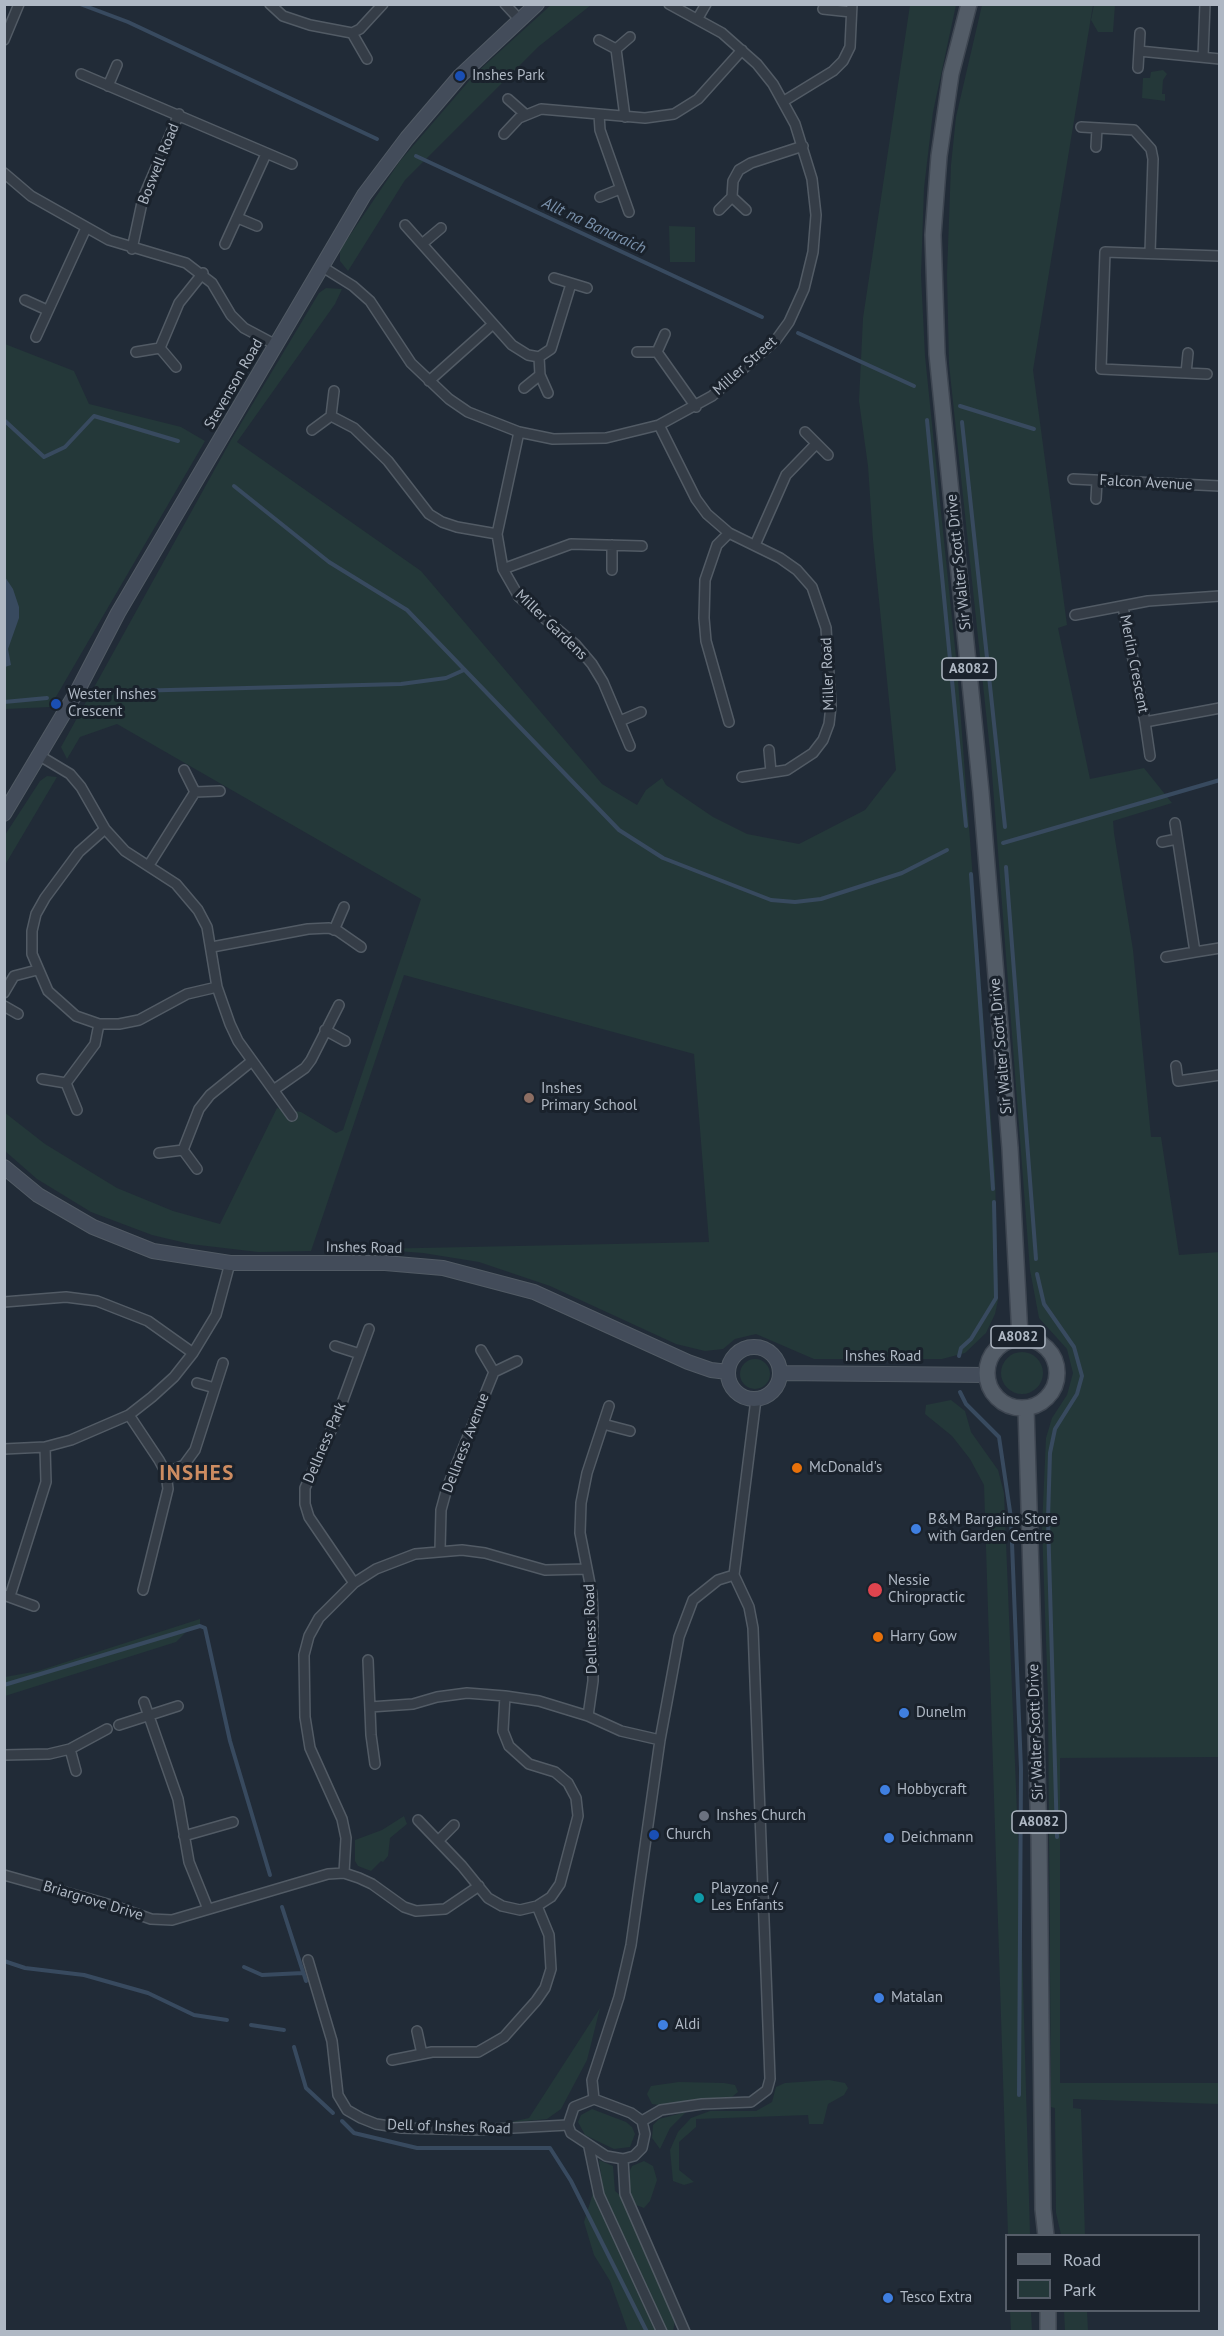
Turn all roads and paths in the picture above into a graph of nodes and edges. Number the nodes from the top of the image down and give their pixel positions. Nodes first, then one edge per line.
1 (19, 4) edge
2 (270, 4) edge
3 (383, 4) edge
4 (505, 4) edge
5 (537, 4) edge
6 (669, 4) edge
7 (706, 4) edge
8 (969, 4) edge
9 (1205, 4) edge
10 (852, 8) edge
11 (823, 9) dead end
12 (698, 18) junction
13 (519, 19) junction
14 (7, 25) edge
15 (352, 33) junction
16 (1140, 33) dead end
17 (630, 37) dead end
18 (4, 40) edge
19 (599, 40) dead end
20 (616, 49) junction
21 (742, 50) junction
22 (1139, 51) junction
23 (1203, 57) junction
24 (367, 59) dead end
25 (1220, 59) edge
26 (117, 65) dead end
27 (1138, 68) dead end
28 (81, 74) dead end
29 (108, 86) junction
30 (508, 99) dead end
31 (784, 101) junction
32 (179, 114) junction
33 (525, 114) junction
34 (599, 114) junction
35 (625, 117) junction
36 (1081, 127) dead end
37 (1097, 128) junction
38 (504, 134) dead end
39 (803, 146) junction
40 (1096, 147) dead end
41 (266, 154) junction
42 (292, 164) dead end
43 (4, 173) edge
44 (620, 189) junction
45 (600, 197) dead end
46 (732, 197) junction
47 (719, 210) dead end
48 (746, 210) dead end
49 (629, 212) dead end
50 (238, 218) junction
51 (405, 225) dead end
52 (257, 226) dead end
53 (86, 228) junction
54 (441, 228) dead end
55 (225, 244) dead end
56 (422, 244) junction
57 (132, 249) junction
58 (1150, 254) junction
59 (1220, 256) edge
60 (321, 266) junction
61 (202, 273) junction
62 (554, 278) dead end
63 (571, 284) junction
64 (587, 288) dead end
65 (25, 300) dead end
66 (47, 310) junction
67 (493, 324) junction
68 (665, 333) dead end
69 (36, 337) dead end
70 (276, 345) junction
71 (160, 348) junction
72 (136, 352) dead end
73 (637, 352) dead end
74 (657, 352) junction
75 (1188, 353) dead end
76 (539, 357) junction
77 (176, 367) dead end
78 (1186, 373) junction
79 (1207, 374) dead end
80 (540, 375) junction
81 (429, 381) junction
82 (524, 388) dead end
83 (334, 391) dead end
84 (548, 393) dead end
85 (696, 407) junction
86 (331, 416) junction
87 (658, 424) junction
88 (312, 430) dead end
89 (519, 432) junction
90 (805, 432) dead end
91 (816, 444) junction
92 (828, 455) dead end
93 (1073, 479) dead end
94 (1097, 480) junction
95 (1220, 486) edge
96 (1096, 499) dead end
97 (729, 533) junction
98 (497, 534) junction
99 (612, 545) junction
100 (755, 545) junction
101 (642, 546) dead end
102 (503, 568) junction
103 (612, 570) dead end
104 (1220, 596) edge
105 (1123, 607) junction
106 (1075, 615) dead end
107 (1220, 708) edge
108 (641, 712) dead end
109 (620, 721) junction
110 (729, 722) dead end
111 (1145, 722) junction
112 (630, 746) dead end
113 (769, 750) dead end
114 (40, 756) junction
115 (1150, 756) dead end
116 (184, 770) dead end
117 (771, 772) junction
118 (742, 777) dead end
119 (220, 791) dead end
120 (195, 792) junction
121 (4, 814) edge
122 (1175, 822) dead end
123 (105, 829) junction
124 (1177, 839) junction
125 (1162, 842) dead end
126 (149, 865) junction
127 (344, 907) dead end
128 (334, 930) junction
129 (212, 947) junction
130 (361, 947) dead end
131 (1220, 948) edge
132 (1195, 952) junction
133 (1166, 957) dead end
134 (37, 970) junction
135 (217, 987) junction
136 (4, 993) edge
137 (339, 1005) dead end
138 (4, 1006) edge
139 (18, 1014) dead end
140 (99, 1024) junction
141 (325, 1030) junction
142 (345, 1041) dead end
143 (252, 1061) junction
144 (1176, 1066) dead end
145 (1219, 1075) edge
146 (42, 1079) dead end
147 (66, 1083) junction
148 (1220, 1086) edge
149 (275, 1089) junction
150 (77, 1110) dead end
151 (292, 1116) dead end
152 (183, 1150) junction
153 (159, 1153) dead end
154 (4, 1167) edge
155 (197, 1168) dead end
156 (230, 1263) junction
157 (4, 1302) edge
158 (369, 1329) dead end
159 (1020, 1337) junction
160 (335, 1346) dead end
161 (481, 1350) dead end
162 (193, 1353) junction
163 (360, 1354) junction
164 (517, 1361) dead end
165 (223, 1362) dead end
166 (494, 1372) junction
167 (728, 1372) junction
168 (780, 1373) junction
169 (987, 1375) junction
170 (197, 1383) dead end
171 (215, 1388) junction
172 (756, 1399) junction
173 (609, 1406) dead end
174 (1026, 1408) junction
175 (129, 1415) junction
176 (603, 1424) junction
177 (630, 1431) dead end
178 (45, 1447) junction
179 (4, 1449) edge
180 (166, 1473) junction
181 (440, 1550) junction
182 (587, 1569) junction
183 (734, 1575) junction
184 (354, 1583) junction
185 (143, 1590) dead end
186 (7, 1596) edge
187 (34, 1606) dead end
188 (368, 1660) dead end
189 (505, 1696) junction
190 (144, 1702) dead end
191 (178, 1706) dead end
192 (370, 1707) junction
193 (148, 1715) junction
194 (588, 1716) junction
195 (119, 1725) dead end
196 (106, 1729) dead end
197 (660, 1740) junction
198 (70, 1749) junction
199 (4, 1755) edge
200 (375, 1764) dead end
201 (76, 1771) dead end
202 (418, 1820) dead end
203 (233, 1822) dead end
204 (454, 1825) dead end
205 (184, 1836) junction
206 (438, 1841) junction
207 (344, 1874) junction
208 (4, 1875) edge
209 (478, 1886) junction
210 (537, 1906) junction
211 (208, 1909) junction
212 (308, 1960) dead end
213 (417, 2031) dead end
214 (422, 2054) junction
215 (392, 2060) dead end
216 (594, 2099) junction
217 (642, 2121) junction
218 (568, 2125) junction
219 (589, 2147) junction
220 (623, 2159) junction
221 (1046, 2234) edge
222 (1048, 2312) edge
223 (662, 2331) edge
224 (685, 2331) edge
225 (1048, 2331) edge

1 - 14 street
2 - 15 street
3 - 15 street
4 - 13 street
5 - 13 street, Stevenson Road
6 - 12 street, Miller Street
7 - 12 street
8 - 159 main road, Sir Walter Scott Drive / A8082
9 - 23 street
10 - 11 street
10 - 31 street
12 - 21 street, Miller Street
13 - 60 street, Stevenson Road
14 - 18 street
15 - 24 street
16 - 22 street
17 - 20 street
19 - 20 street
20 - 35 street
21 - 31 street, Miller Street
21 - 35 street
22 - 23 street
22 - 27 street
23 - 25 street
26 - 29 street
28 - 29 street, Boswell Road
29 - 32 street, Boswell Road
30 - 33 street
31 - 39 street, Miller Street
32 - 41 street, Boswell Road
32 - 57 street, Boswell Road
33 - 34 street
33 - 38 street
34 - 35 street
34 - 44 street
36 - 37 street
37 - 40 street
37 - 58 street
39 - 46 street
39 - 85 street, Miller Street
41 - 42 street, Boswell Road
41 - 50 street
43 - 53 street
44 - 45 street
44 - 49 street
46 - 47 street
46 - 48 street
50 - 52 street
50 - 55 street
51 - 56 street
53 - 57 street
53 - 66 street
54 - 56 street
56 - 67 street
57 - 61 street
58 - 59 street
58 - 78 street
60 - 70 street, Stevenson Road
60 - 81 street, Miller Street
61 - 70 street
61 - 71 street
62 - 63 street
63 - 64 street
63 - 76 street
65 - 66 street
66 - 69 street
67 - 76 street
67 - 81 street
68 - 74 street
70 - 114 street, Stevenson Road
71 - 72 street
71 - 77 street
73 - 74 street
74 - 85 street
75 - 78 street
76 - 80 street
78 - 79 street
80 - 82 street
80 - 84 street
81 - 89 street, Miller Street
83 - 86 street
85 - 87 street, Miller Street
86 - 88 street
86 - 98 street
87 - 89 street, Miller Street
87 - 97 street, Miller Road
89 - 98 street, Miller Gardens
90 - 91 street
91 - 92 street
91 - 100 street
93 - 94 street, Falcon Avenue
94 - 95 street, Falcon Avenue
94 - 96 street
97 - 100 street, Miller Road
97 - 110 street
98 - 102 street, Miller Gardens
99 - 101 street
99 - 102 street
99 - 103 street
100 - 117 street, Miller Road
102 - 109 street, Miller Gardens
104 - 105 street, Merlin Crescent
105 - 106 street, Merlin Crescent
105 - 111 street, Merlin Crescent
107 - 111 street, Merlin Crescent
108 - 109 street
109 - 112 street, Miller Gardens
111 - 115 street, Merlin Crescent
113 - 117 street
114 - 121 street, Stevenson Road
114 - 123 street
116 - 120 street
117 - 118 street, Miller Road
119 - 120 street
120 - 126 street
122 - 124 street
123 - 126 street
123 - 134 street
124 - 125 street
124 - 132 street
126 - 129 street
127 - 128 street
128 - 129 street
128 - 130 street
129 - 135 street
131 - 132 street
132 - 133 street
134 - 136 street
134 - 140 street
135 - 140 street
135 - 143 street
137 - 141 street
138 - 139 street
140 - 147 street
141 - 142 street
141 - 149 street
143 - 149 street
143 - 152 street
144 - 145 street
145 - 148 street
146 - 147 street
147 - 150 street
149 - 151 street
152 - 153 street
152 - 155 street
154 - 156 street, Inshes Road
156 - 162 street
156 - 167 street, Inshes Road
157 - 162 street
158 - 163 street, Dellness Park
159 - 169 main road, A8082
159 - 174 main road, A8082
160 - 163 street
161 - 166 street
162 - 175 street
163 - 184 street, Dellness Park
164 - 166 street
165 - 171 street
166 - 181 street, Dellness Avenue
167 - 168 street
167 - 172 street
168 - 169 street, Inshes Road
168 - 172 street
169 - 174 main road
170 - 171 street
171 - 180 street
172 - 183 street
173 - 176 street
174 - 221 main road, Sir Walter Scott Drive / A8082
175 - 178 street
175 - 180 street
176 - 177 street
176 - 182 street
178 - 179 street
178 - 186 street
180 - 185 street
181 - 182 street, Dellness Road
181 - 184 street, Dellness Road
182 - 194 street, Dellness Road
183 - 197 street
183 - 217 street
184 - 207 street, Dellness Road
186 - 187 street
188 - 192 street
189 - 192 street
189 - 194 street
189 - 210 street
190 - 193 street
191 - 193 street
192 - 200 street
193 - 195 street
193 - 205 street
194 - 197 street
196 - 198 street
197 - 216 street
198 - 199 street
198 - 201 street
202 - 206 street
203 - 205 street
204 - 206 street
205 - 211 street
206 - 209 street
207 - 209 street
207 - 211 street, Briargrove Drive
208 - 211 street, Briargrove Drive
209 - 210 street
210 - 214 street
212 - 218 street, Dell of Inshes Road
213 - 214 street
214 - 215 street
216 - 217 street
216 - 218 street
217 - 220 street
218 - 219 street
219 - 220 street
219 - 223 street
220 - 224 street
222 - 225 main road

